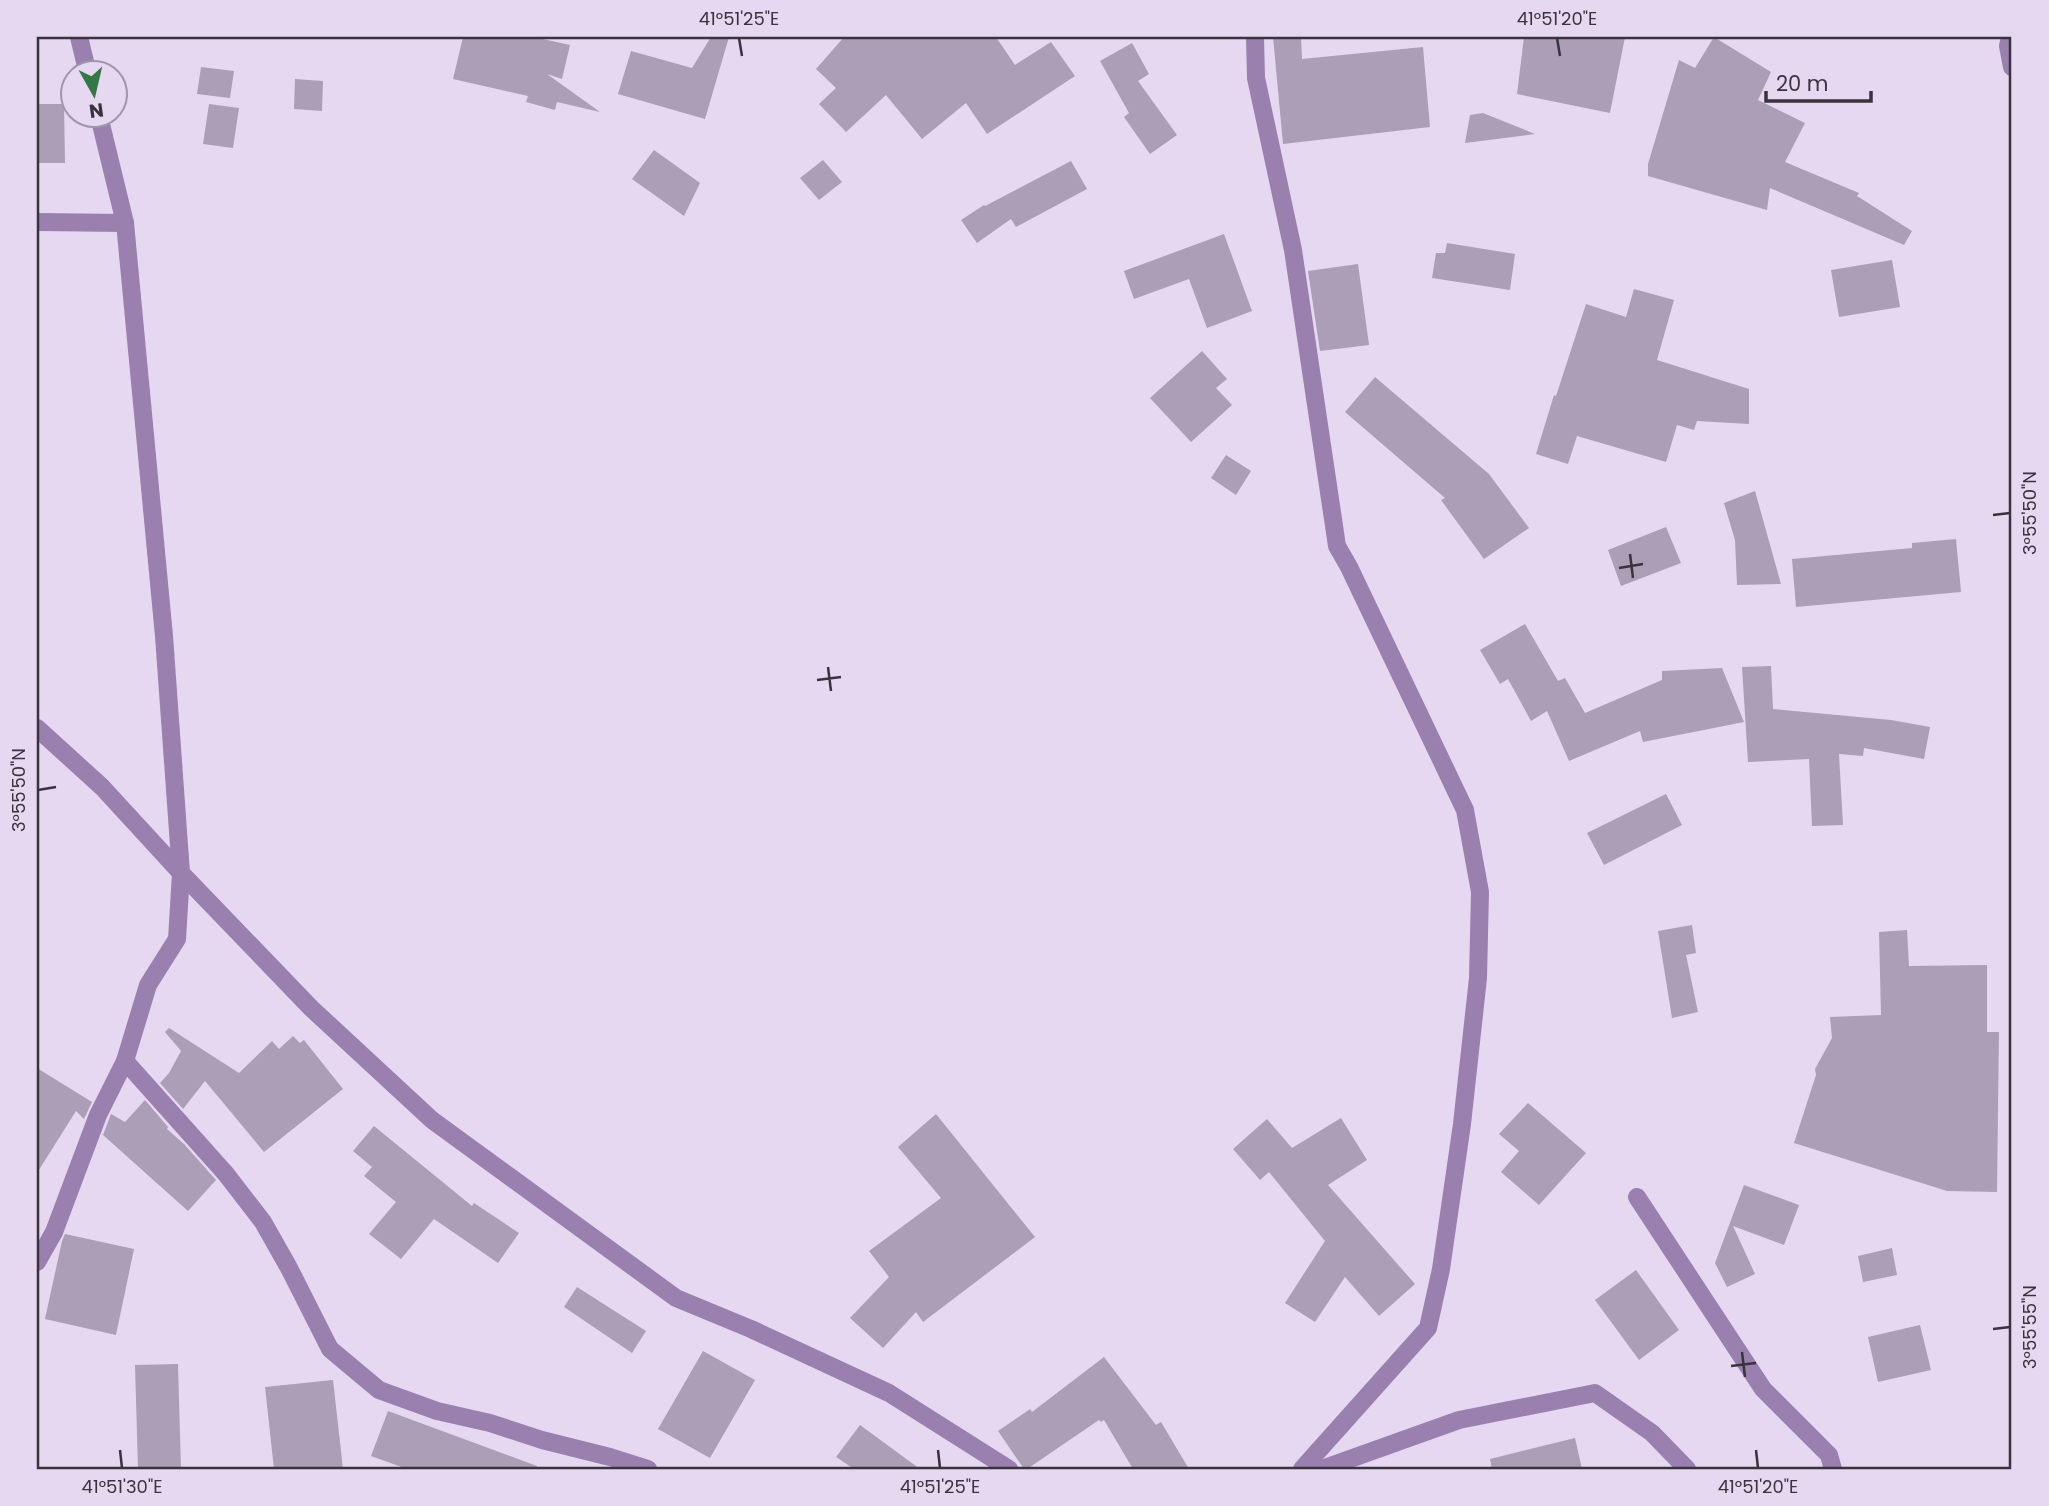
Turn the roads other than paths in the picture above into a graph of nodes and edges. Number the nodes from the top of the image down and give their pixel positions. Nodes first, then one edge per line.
1 (79, 37) edge
2 (1255, 37) edge
3 (2010, 37) edge
4 (85, 60) edge
5 (2012, 67) edge
6 (102, 130) edge
7 (37, 222) edge
8 (125, 223) junction
9 (37, 729) edge
10 (181, 873) junction
11 (125, 1061) junction
12 (1637, 1197) dead end
13 (37, 1262) edge
14 (648, 1469) edge
15 (1009, 1469) edge
16 (1301, 1469) edge
17 (1322, 1469) edge
18 (1687, 1469) edge
19 (1833, 1469) edge

1 - 4 street
2 - 16 street
3 - 5 street
6 - 8 street
7 - 8 street
8 - 10 street
9 - 10 street
10 - 11 street
10 - 15 street
11 - 13 street
11 - 14 street
12 - 19 street
17 - 18 street

